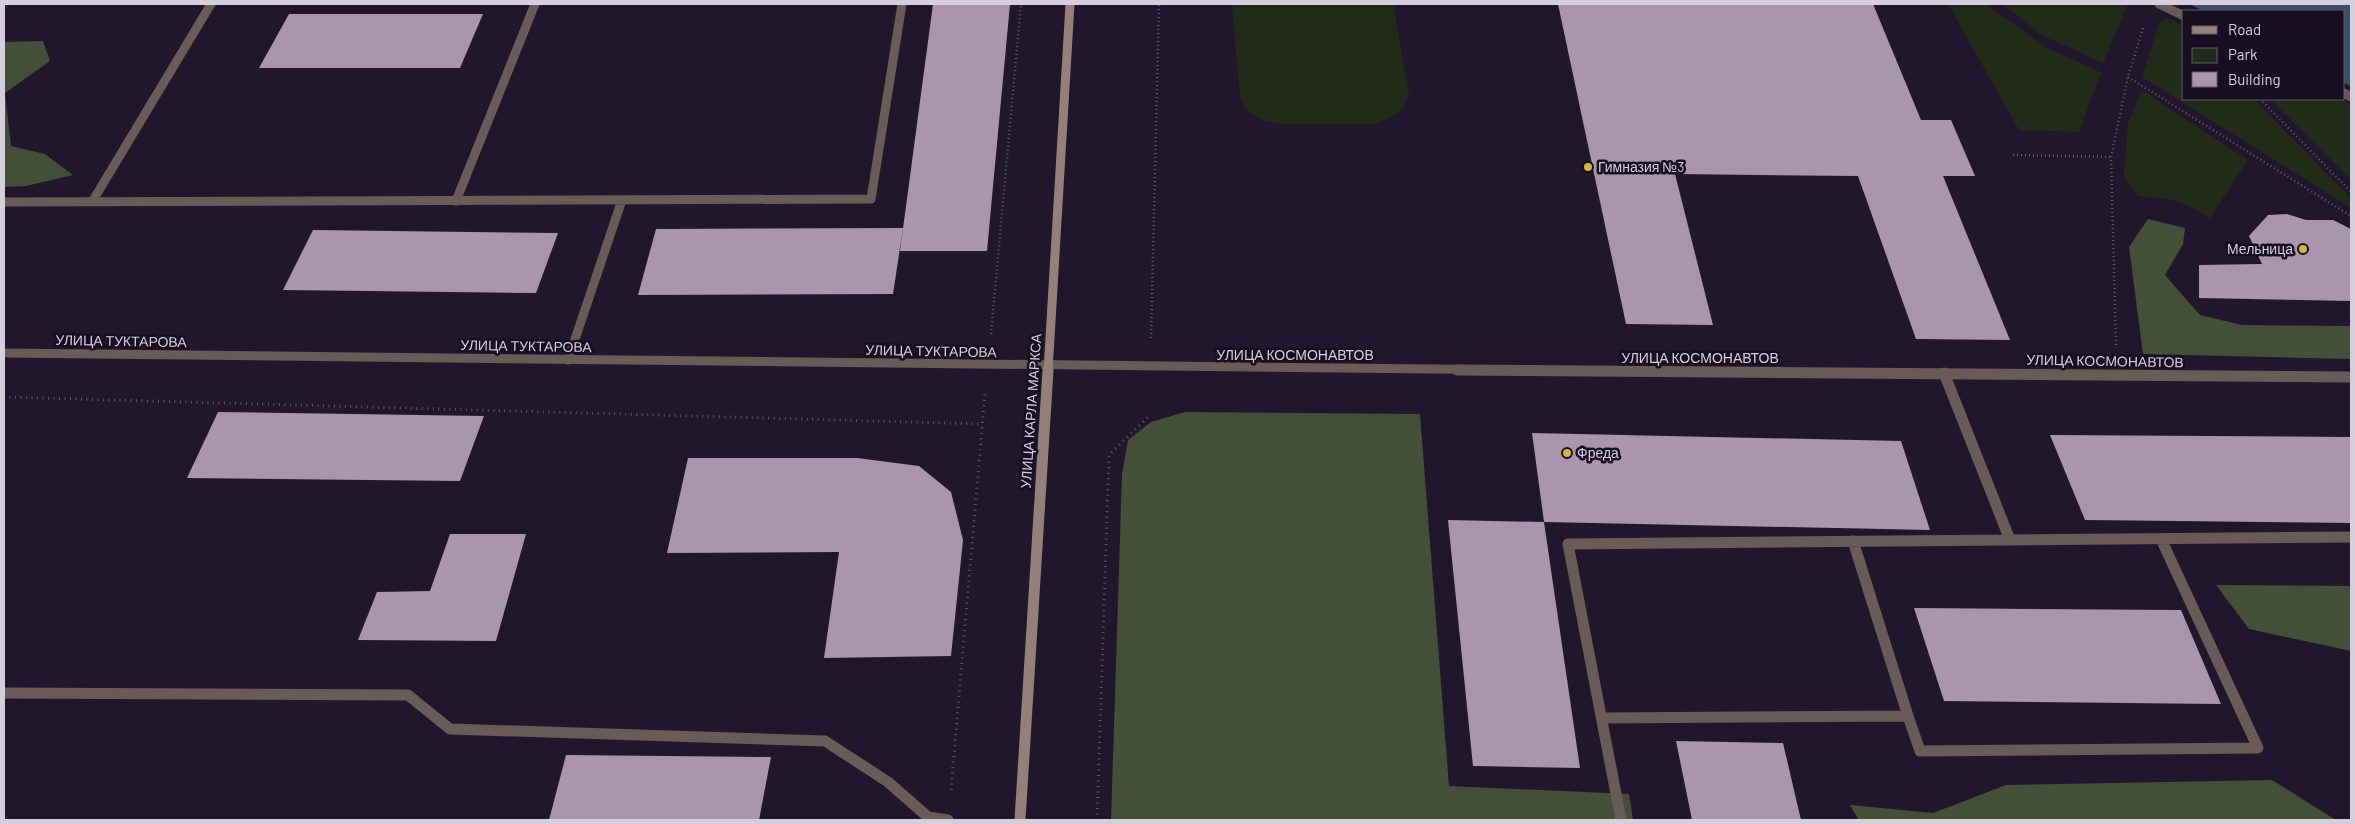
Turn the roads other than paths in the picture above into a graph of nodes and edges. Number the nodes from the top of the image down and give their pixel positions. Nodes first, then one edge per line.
1 (211, 4) edge
2 (535, 4) edge
3 (902, 4) edge
4 (1070, 4) edge
5 (2159, 4) edge
6 (2182, 15) edge
7 (622, 200) junction
8 (456, 201) junction
9 (4, 202) edge
10 (92, 202) junction
11 (4, 353) edge
12 (568, 360) junction
13 (1048, 366) junction
14 (1944, 373) junction
15 (2351, 377) edge
16 (2351, 537) edge
17 (2161, 539) junction
18 (2010, 540) junction
19 (1853, 542) junction
20 (4, 693) edge
21 (1908, 716) junction
22 (1602, 718) junction
23 (948, 820) edge
24 (1020, 820) edge
25 (1621, 820) edge

1 - 10 street
2 - 8 street
3 - 7 street
4 - 13 street, УЛИЦА КАРЛА МАРКСА
5 - 6 street
7 - 8 street
7 - 12 street
8 - 10 street
9 - 10 street
11 - 12 street, УЛИЦА ТУКТАРОВА
12 - 13 street, УЛИЦА ТУКТАРОВА
13 - 14 street, УЛИЦА КОСМОНАВТОВ
13 - 24 street, УЛИЦА КАРЛА МАРКСА
14 - 15 street, УЛИЦА КОСМОНАВТОВ
14 - 18 street
16 - 17 street
17 - 18 street
17 - 21 street
18 - 19 street
19 - 21 street
19 - 22 street
20 - 23 street
21 - 22 street
22 - 25 street

